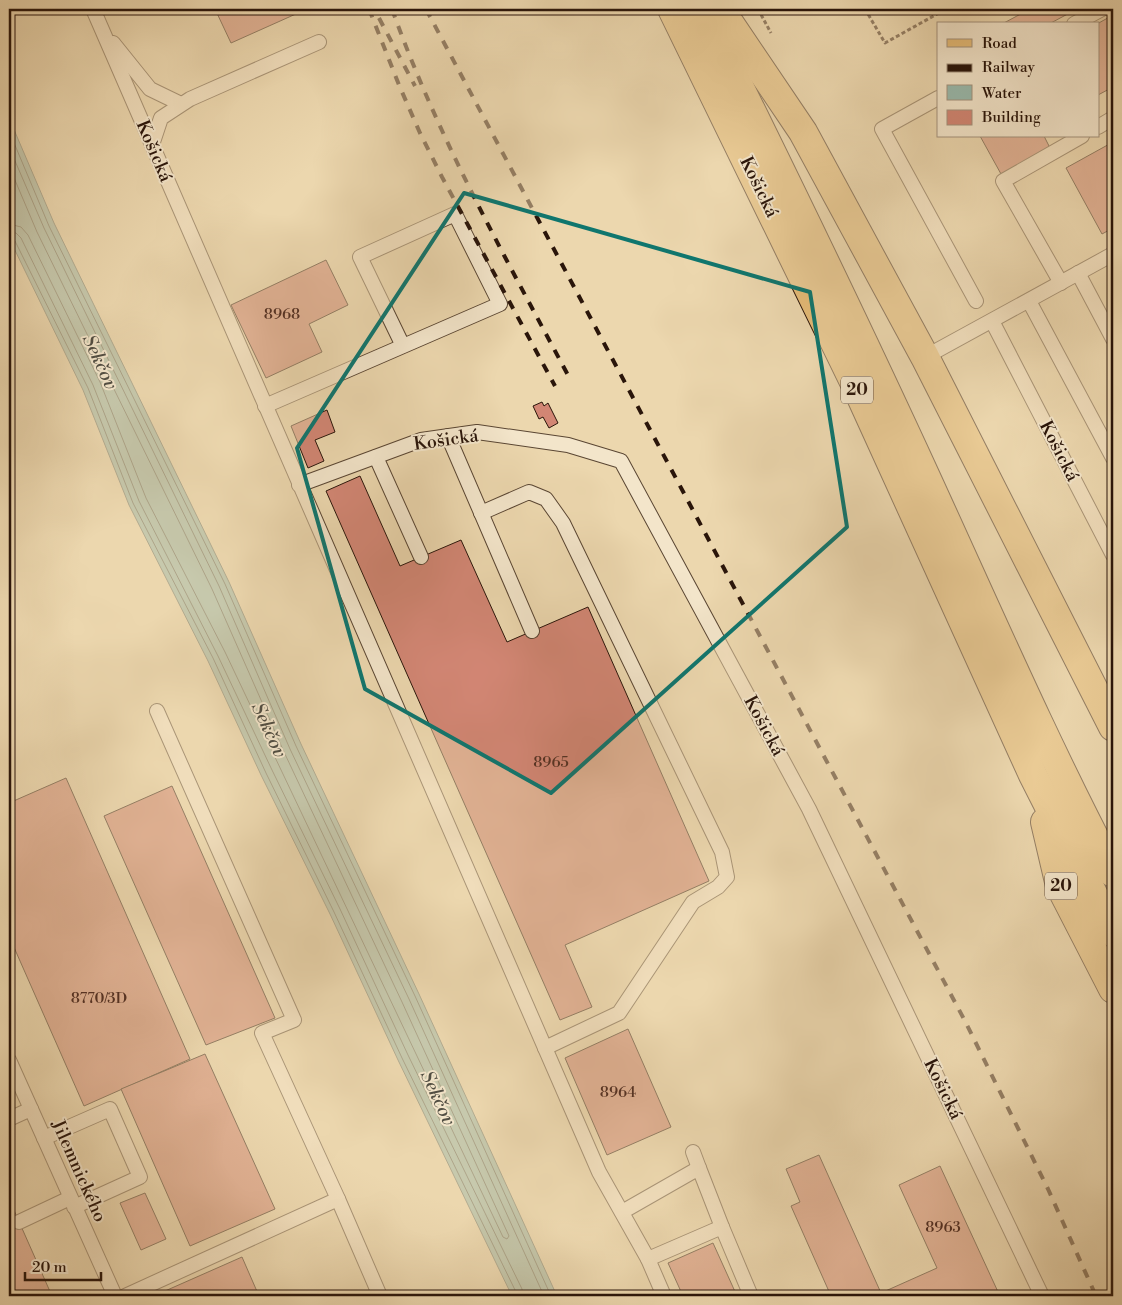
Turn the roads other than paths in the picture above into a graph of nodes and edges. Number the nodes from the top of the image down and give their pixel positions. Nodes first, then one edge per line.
1 (93, 9) edge
2 (672, 9) edge
3 (701, 9) edge
4 (720, 9) edge
5 (1102, 9) edge
6 (1078, 22) edge
7 (101, 27) junction
8 (319, 42) dead end
9 (937, 99) edge
10 (181, 104) junction
11 (1113, 118) edge
12 (1100, 126) edge
13 (1078, 138) edge
14 (152, 146) junction
15 (1113, 254) edge
16 (1078, 273) junction
17 (1061, 283) junction
18 (976, 300) dead end
19 (1029, 300) junction
20 (992, 321) junction
21 (1113, 338) edge
22 (403, 346) junction
23 (925, 357) junction
24 (265, 406) junction
25 (448, 436) junction
26 (376, 457) junction
27 (1113, 458) edge
28 (299, 485) junction
29 (481, 513) junction
30 (1113, 555) edge
31 (421, 557) dead end
32 (532, 631) dead end
33 (156, 712) dead end
34 (1113, 726) edge
35 (1033, 775) junction
36 (1113, 873) edge
37 (1113, 932) edge
38 (1113, 989) edge
39 (545, 1048) junction
40 (9, 1060) edge
41 (31, 1109) junction
42 (9, 1119) edge
43 (44, 1138) junction
44 (693, 1152) dead end
45 (698, 1168) junction
46 (338, 1199) junction
47 (72, 1202) junction
48 (622, 1212) junction
49 (19, 1222) dead end
50 (722, 1227) junction
51 (648, 1259) junction
52 (115, 1296) edge
53 (125, 1296) edge
54 (380, 1296) edge
55 (664, 1296) edge
56 (751, 1296) edge
57 (1042, 1296) edge

1 - 7 lane, Košická
2 - 35 main road, Košická / 20
3 - 36 main road
4 - 23 main road
5 - 6 lane
7 - 10 lane
7 - 14 lane, Košická
8 - 10 lane
9 - 18 lane
10 - 14 lane
11 - 12 lane
13 - 17 lane
14 - 24 lane, Košická
15 - 16 lane
16 - 17 lane
16 - 21 lane
17 - 19 lane
19 - 20 lane
19 - 27 lane
20 - 23 lane
20 - 30 lane, Košická
22 - 22 lane
22 - 24 lane
23 - 34 main road
24 - 28 lane, Košická
25 - 26 lane, Košická
25 - 29 lane
25 - 57 lane, Košická
26 - 28 lane, Košická
26 - 31 lane
28 - 39 lane, Košická
29 - 32 lane
29 - 39 lane
33 - 46 lane
35 - 37 main road
35 - 38 main road, 20
39 - 48 lane, Košická
40 - 41 lane, Jilemnického
41 - 42 lane
41 - 43 lane, Jilemnického
43 - 47 lane, Jilemnického
43 - 47 lane
44 - 45 lane
45 - 48 lane
45 - 50 lane
46 - 53 lane
46 - 54 lane
47 - 49 lane
47 - 52 lane, Jilemnického
48 - 51 lane, Košická
50 - 51 lane
50 - 56 lane
51 - 55 lane, Košická

